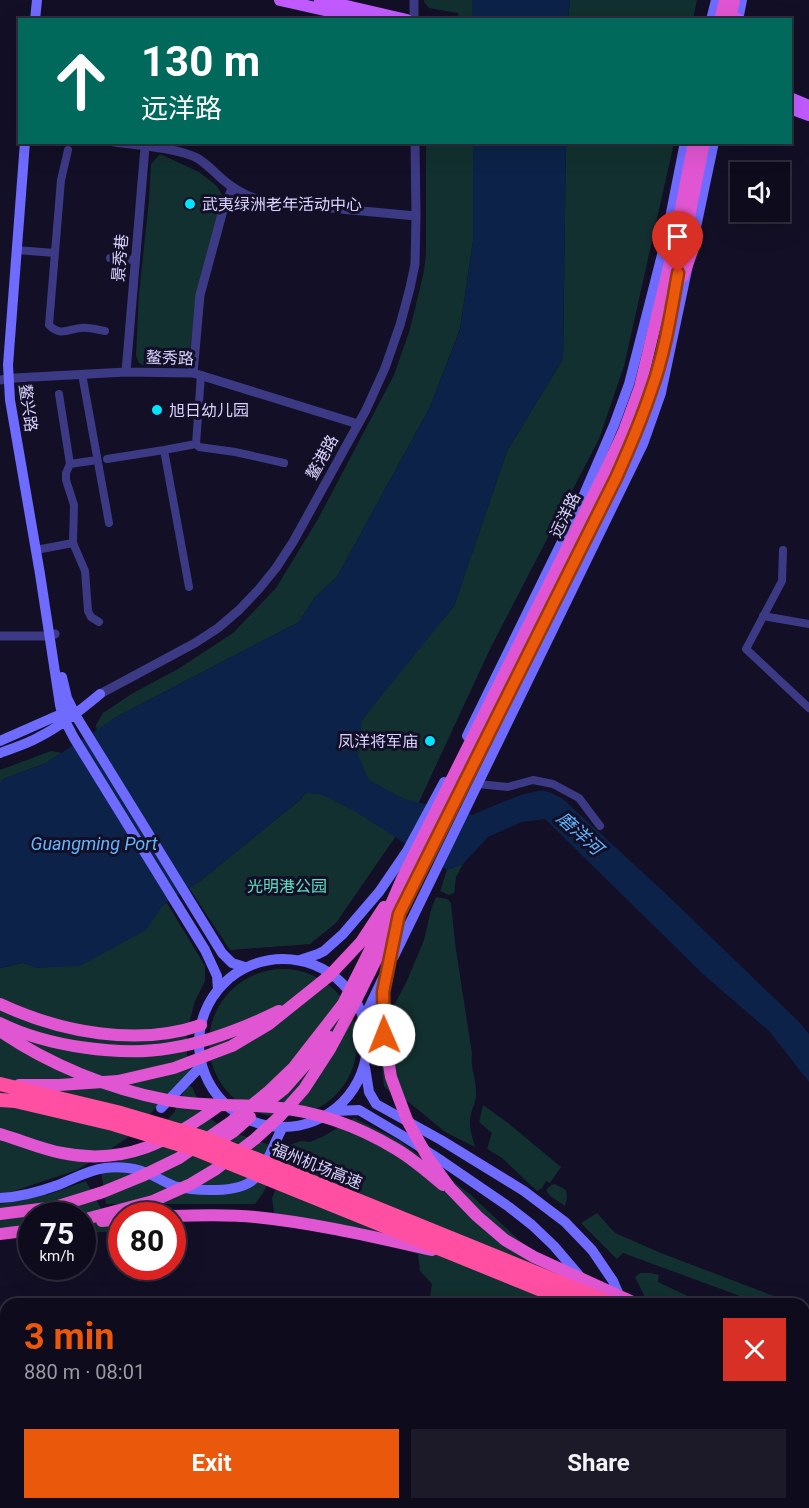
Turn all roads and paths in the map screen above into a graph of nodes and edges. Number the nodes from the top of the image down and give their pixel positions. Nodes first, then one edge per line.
1 (37, 0) edge
2 (42, 0) edge
3 (280, 0) edge
4 (320, 0) edge
5 (414, 0) edge
6 (716, 0) edge
7 (724, 0) edge
8 (734, 0) edge
9 (742, 0) edge
10 (35, 18) edge
11 (41, 18) edge
12 (360, 18) edge
13 (398, 18) edge
14 (414, 18) edge
15 (712, 18) edge
16 (720, 18) edge
17 (730, 18) edge
18 (738, 18) edge
19 (792, 99) edge
20 (809, 106) edge
21 (792, 109) edge
22 (809, 116) edge
23 (25, 144) edge
24 (31, 144) edge
25 (126, 144) edge
26 (415, 144) edge
27 (686, 144) edge
28 (694, 144) edge
29 (704, 144) edge
30 (714, 144) edge
31 (145, 147) junction
32 (68, 150) dead end
33 (232, 188) junction
34 (416, 216) junction
35 (665, 243) junction
36 (19, 250) junction
37 (692, 251) junction
38 (55, 254) junction
39 (110, 258) dead end
40 (135, 260) junction
41 (666, 307) junction
42 (105, 330) dead end
43 (126, 372) junction
44 (82, 374) junction
45 (197, 374) junction
46 (8, 379) edge
47 (59, 394) dead end
48 (358, 424) junction
49 (196, 444) junction
50 (164, 450) junction
51 (107, 459) dead end
52 (97, 460) junction
53 (284, 463) dead end
54 (70, 464) junction
55 (109, 523) dead end
56 (73, 543) junction
57 (39, 550) junction
58 (783, 550) dead end
59 (189, 587) dead end
60 (763, 616) junction
61 (99, 622) dead end
62 (809, 624) edge
63 (53, 635) junction
64 (0, 636) edge
65 (100, 694) joint
66 (809, 708) edge
67 (69, 714) junction
68 (0, 741) edge
69 (0, 753) edge
70 (478, 784) junction
71 (600, 826) dead end
72 (402, 879) junction
73 (399, 914) junction
74 (300, 960) junction
75 (245, 967) junction
76 (218, 989) junction
77 (304, 998) junction
78 (0, 1004) edge
79 (353, 1006) junction
80 (364, 1018) junction
81 (0, 1023) edge
82 (201, 1025) junction
83 (0, 1031) edge
84 (365, 1064) junction
85 (202, 1065) junction
86 (2, 1084) edge
87 (0, 1100) edge
88 (223, 1102) junction
89 (161, 1108) dead end
90 (333, 1111) junction
91 (283, 1127) junction
92 (4, 1136) edge
93 (0, 1198) edge
94 (90, 1202) edge
95 (466, 1205) junction
96 (0, 1214) edge
97 (186, 1216) edge
98 (96, 1217) edge
99 (18, 1219) edge
100 (0, 1222) edge
101 (18, 1232) edge
102 (0, 1234) edge
103 (478, 1263) junction
104 (562, 1298) edge
105 (598, 1298) edge
106 (598, 1298) edge
107 (620, 1298) edge
108 (624, 1298) edge

1 - 10 main road
2 - 11 main road
3 - 12 main road
4 - 13 main road
5 - 14 street
6 - 15 main road
7 - 16 highway
8 - 17 highway
9 - 18 main road
19 - 20 main road
21 - 22 main road
23 - 36 main road, 鳌兴路
24 - 36 main road, 鳌兴路
25 - 31 street
26 - 34 street, 鳌港路
27 - 35 main road
28 - 41 highway, 远洋路
29 - 41 highway, 远洋路
30 - 37 main road
31 - 33 street
31 - 40 street, 景秀巷
32 - 38 street
33 - 34 street
33 - 45 street
34 - 48 street, 鳌港路
35 - 41 highway
35 - 74 main road
36 - 38 street
36 - 46 main road, 鳌兴路
37 - 41 highway
37 - 70 main road
38 - 42 street
39 - 40 street
40 - 43 street, 景秀巷
41 - 72 highway, 远洋路
41 - 73 highway, 远洋路
43 - 44 street, 鳌秀路
43 - 45 street, 鳌秀路
44 - 46 street, 鳌秀路
44 - 52 street
45 - 48 street, 鳌秀路
45 - 49 street
46 - 57 main road, 鳌兴路
47 - 54 street
48 - 65 street, 鳌港路
49 - 50 street
49 - 53 street
50 - 51 street
50 - 59 street
52 - 54 street
52 - 55 street
54 - 56 street
56 - 57 street
56 - 61 street
57 - 63 main road, 鳌兴路
58 - 60 street
60 - 62 street
60 - 66 street
63 - 64 street
63 - 67 main road, 鳌兴路
65 - 67 main road, 鳌港路
67 - 68 main road, 鳌港路
67 - 69 main road, 鳌港路
67 - 75 main road
67 - 76 main road
70 - 71 street
70 - 80 main road
72 - 77 highway
72 - 96 highway
73 - 79 highway
73 - 95 highway
74 - 75 main road
74 - 80 main road
75 - 76 main road
76 - 82 main road
77 - 81 highway
77 - 86 highway
78 - 82 highway
79 - 94 highway
79 - 98 highway
80 - 84 main road
82 - 85 main road
83 - 95 highway
84 - 90 main road
84 - 107 main road
85 - 88 main road
85 - 89 main road
86 - 105 highway, 福州机场高速
87 - 103 highway, 福州机场高速
88 - 91 main road
88 - 92 highway
90 - 91 main road
90 - 106 main road
91 - 93 main road
95 - 108 highway
97 - 103 highway
99 - 100 highway
101 - 102 highway
103 - 104 highway, 福州机场高速

